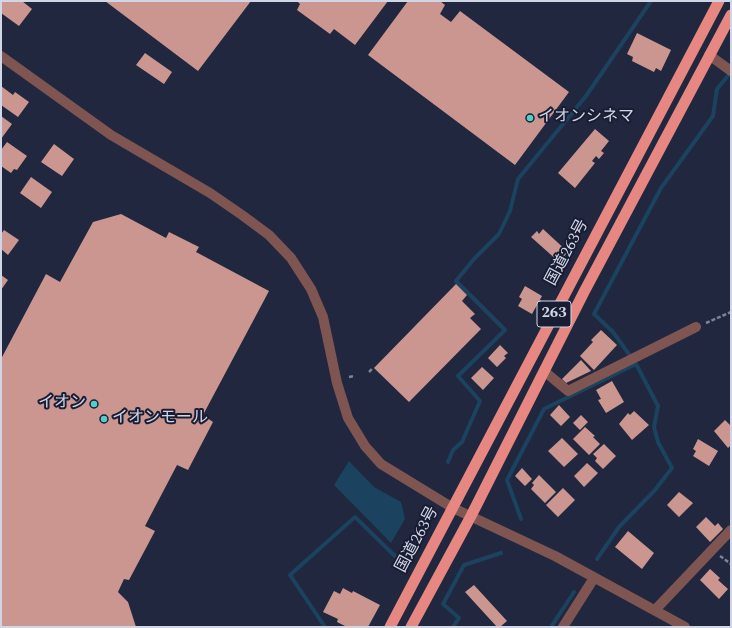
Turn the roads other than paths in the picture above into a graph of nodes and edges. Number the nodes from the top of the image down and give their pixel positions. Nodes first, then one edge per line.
1 (719, 1) edge
2 (731, 15) edge
3 (709, 55) junction
4 (1, 56) edge
5 (730, 70) edge
6 (696, 327) road end
7 (544, 371) junction
8 (453, 508) junction
9 (471, 516) junction
10 (731, 530) edge
11 (594, 578) junction
12 (655, 610) junction
13 (390, 627) edge
14 (411, 627) edge
15 (563, 627) edge
16 (685, 627) edge

1 - 8 highway, 国道263号 / 263
2 - 3 highway, 国道263号 / 263
3 - 5 street
3 - 7 highway, 国道263号 / 263
4 - 8 street
6 - 7 street
7 - 9 highway, 国道263号 / 263
8 - 9 street
8 - 13 highway, 国道263号 / 263
9 - 11 street
9 - 14 highway, 国道263号 / 263
10 - 12 street
11 - 12 street
11 - 15 street
12 - 16 street

